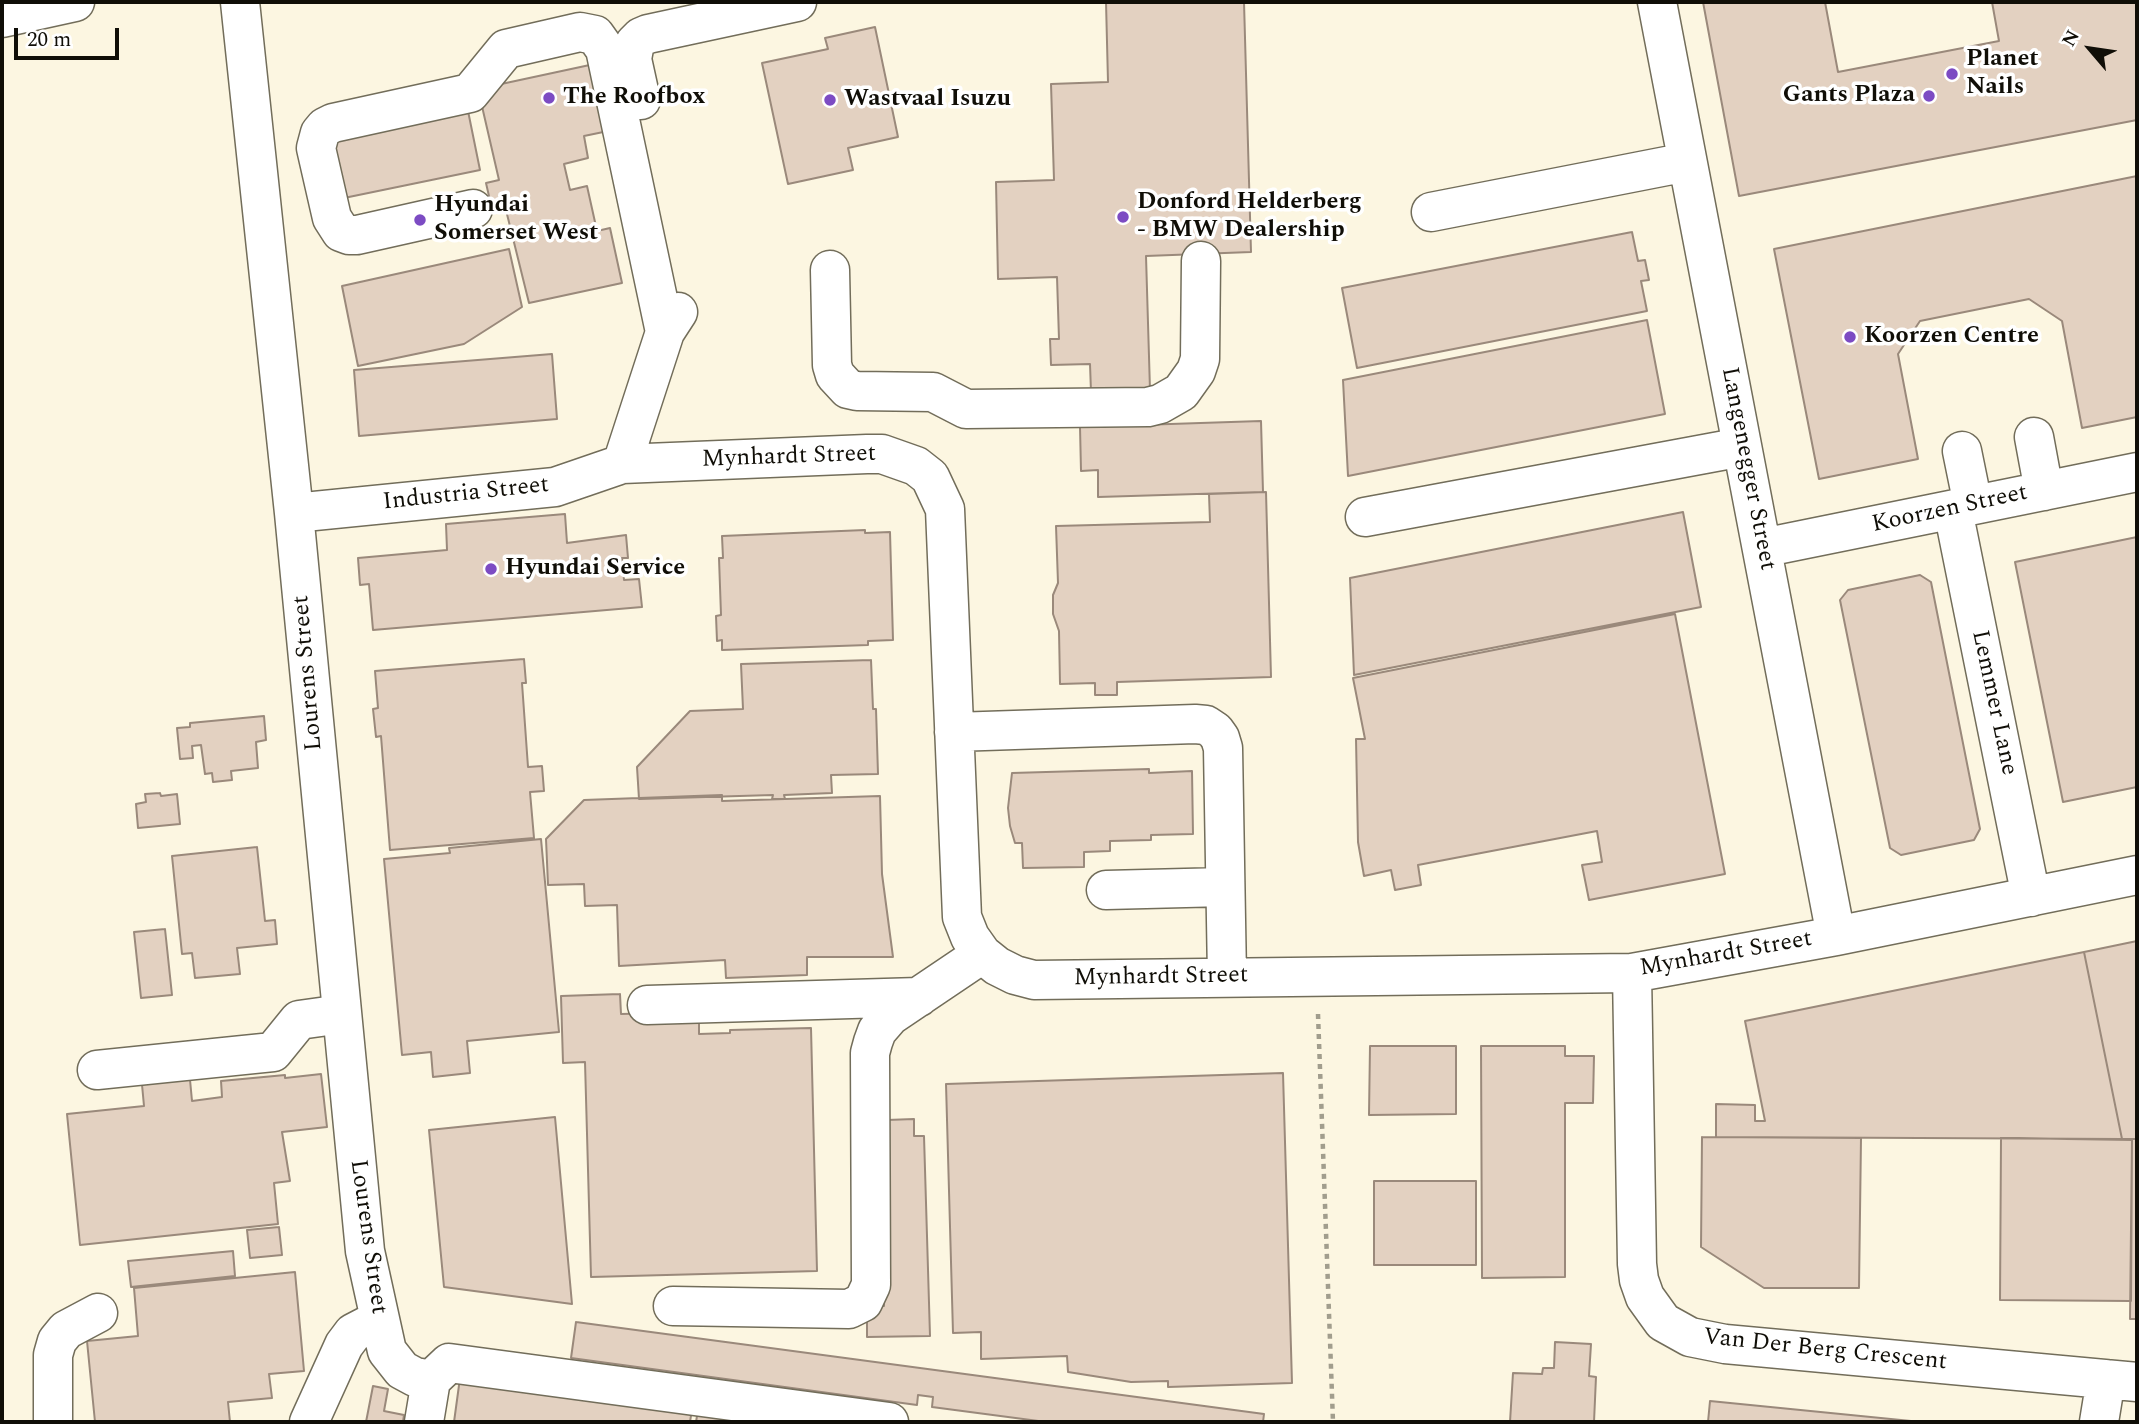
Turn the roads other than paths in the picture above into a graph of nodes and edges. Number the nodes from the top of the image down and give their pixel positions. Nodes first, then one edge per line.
1 (75, 2) edge
2 (240, 2) edge
3 (797, 2) edge
4 (1657, 2) edge
5 (2, 18) edge
6 (1687, 162) junction
7 (473, 209) dead end
8 (1430, 212) dead end
9 (1202, 261) dead end
10 (830, 270) dead end
11 (666, 332) junction
12 (2034, 437) dead end
13 (1742, 447) junction
14 (1962, 451) dead end
15 (622, 464) junction
16 (2137, 472) edge
17 (2044, 491) junction
18 (1963, 507) junction
19 (294, 513) junction
20 (1365, 517) dead end
21 (1762, 548) junction
22 (954, 733) junction
23 (2137, 875) edge
24 (1225, 887) junction
25 (1106, 890) dead end
26 (2031, 897) junction
27 (1836, 936) junction
28 (982, 954) junction
29 (1632, 973) junction
30 (1227, 977) junction
31 (919, 997) junction
32 (647, 1005) dead end
33 (342, 1014) junction
34 (97, 1070) dead end
35 (673, 1306) dead end
36 (98, 1314) dead end
37 (381, 1332) junction
38 (431, 1380) junction
39 (2122, 1380) edge
40 (53, 1422) edge
41 (309, 1422) edge
42 (424, 1422) edge
43 (889, 1422) edge
44 (2099, 1422) edge

1 - 5 main road
2 - 19 main road, Lourens Street
3 - 11 main road
4 - 6 main road, Langenegger Street
6 - 8 main road
6 - 13 main road, Langenegger Street
7 - 11 main road
9 - 10 main road
11 - 15 main road
12 - 17 main road
13 - 20 main road
13 - 21 main road, Langenegger Street
14 - 18 main road, Lemmer Lane
15 - 19 main road, Industria Street
15 - 22 main road, Mynhardt Street
16 - 17 main road, Koorzen Street
17 - 18 main road, Koorzen Street
18 - 21 main road, Koorzen Street
18 - 26 main road, Lemmer Lane
19 - 33 main road, Lourens Street
21 - 27 main road, Langenegger Street
22 - 24 main road
22 - 28 main road, Mynhardt Street
23 - 26 main road, Mynhardt Street
24 - 25 main road
24 - 30 main road
26 - 27 main road, Mynhardt Street
27 - 29 main road, Mynhardt Street
28 - 30 main road, Mynhardt Street
28 - 31 main road
29 - 30 main road, Mynhardt Street
29 - 39 main road, Van Der Berg Crescent
31 - 32 main road
31 - 35 main road
33 - 34 main road
33 - 37 main road, Lourens Street
36 - 40 main road
37 - 38 main road
37 - 41 main road
38 - 42 main road
38 - 43 main road
39 - 44 main road

